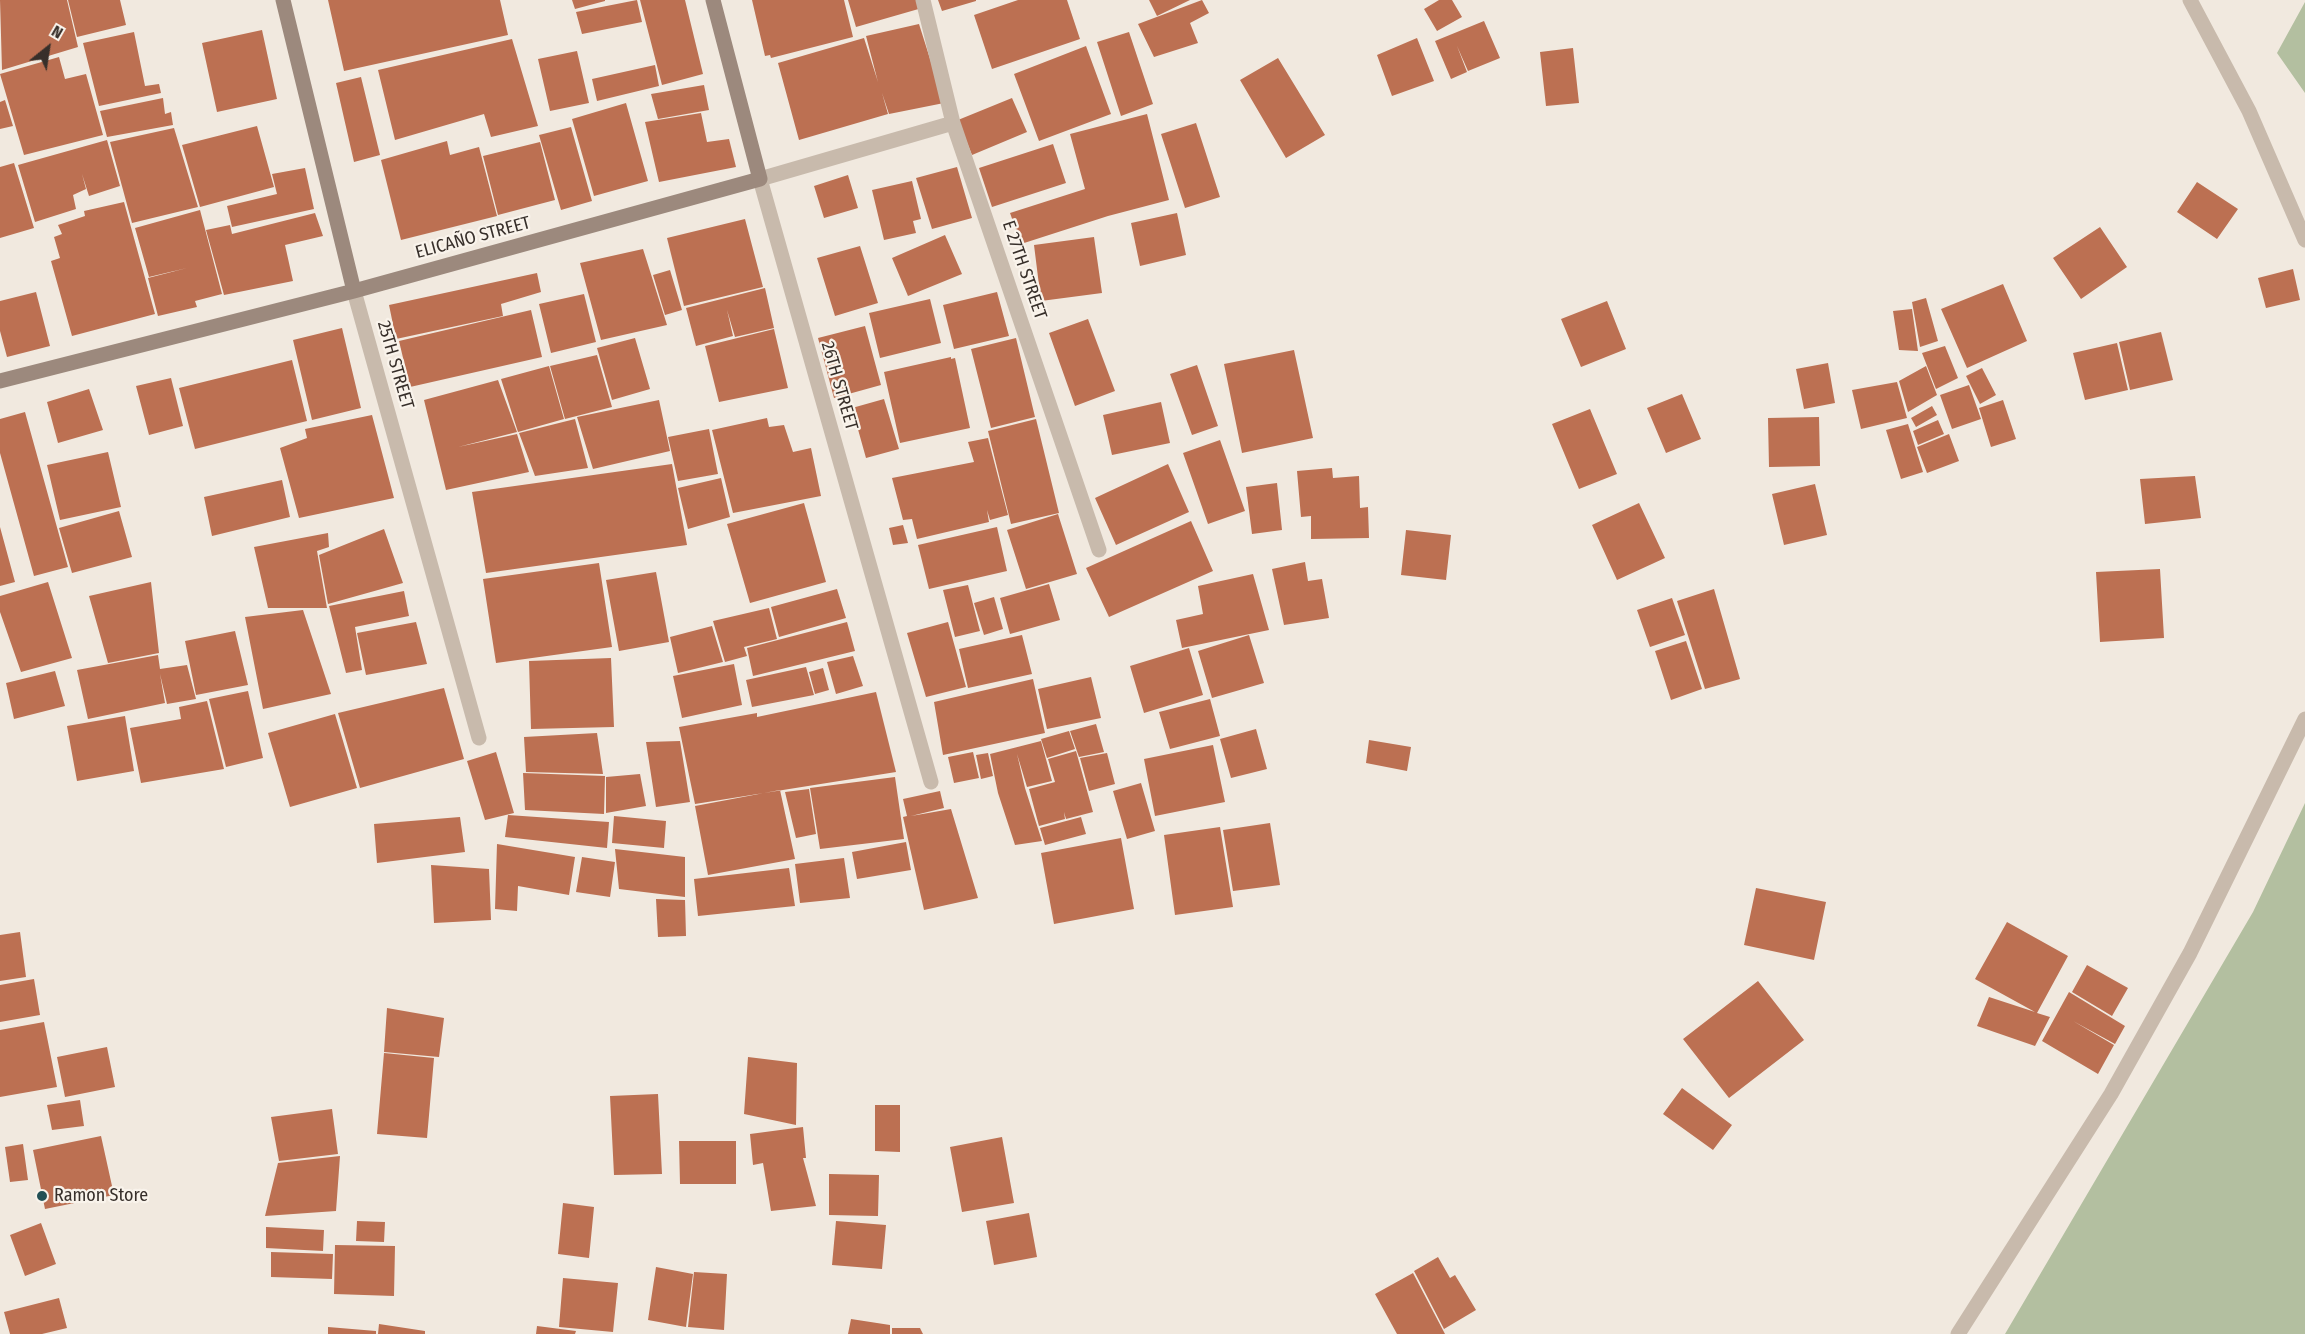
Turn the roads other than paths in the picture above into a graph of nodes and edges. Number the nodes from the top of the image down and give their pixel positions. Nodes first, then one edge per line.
1 (283, 0) edge
2 (713, 0) edge
3 (923, 0) edge
4 (2190, 0) edge
5 (953, 123) junction
6 (760, 179) junction
7 (2305, 240) edge
8 (354, 291) junction
9 (0, 381) edge
10 (1099, 550) dead end
11 (2305, 719) edge
12 (479, 738) dead end
13 (931, 782) dead end
14 (1958, 1334) edge

1 - 8 street, 25TH STREET
2 - 6 street, 26TH STREET
3 - 5 street, E 27TH STREET
4 - 7 street
5 - 6 street, ELICAÑO STREET
5 - 10 street, E 27TH STREET
6 - 8 street, ELICAÑO STREET
6 - 13 street, 26TH STREET
8 - 9 street, ELICAÑO STREET
8 - 12 street, 25TH STREET
11 - 14 street

